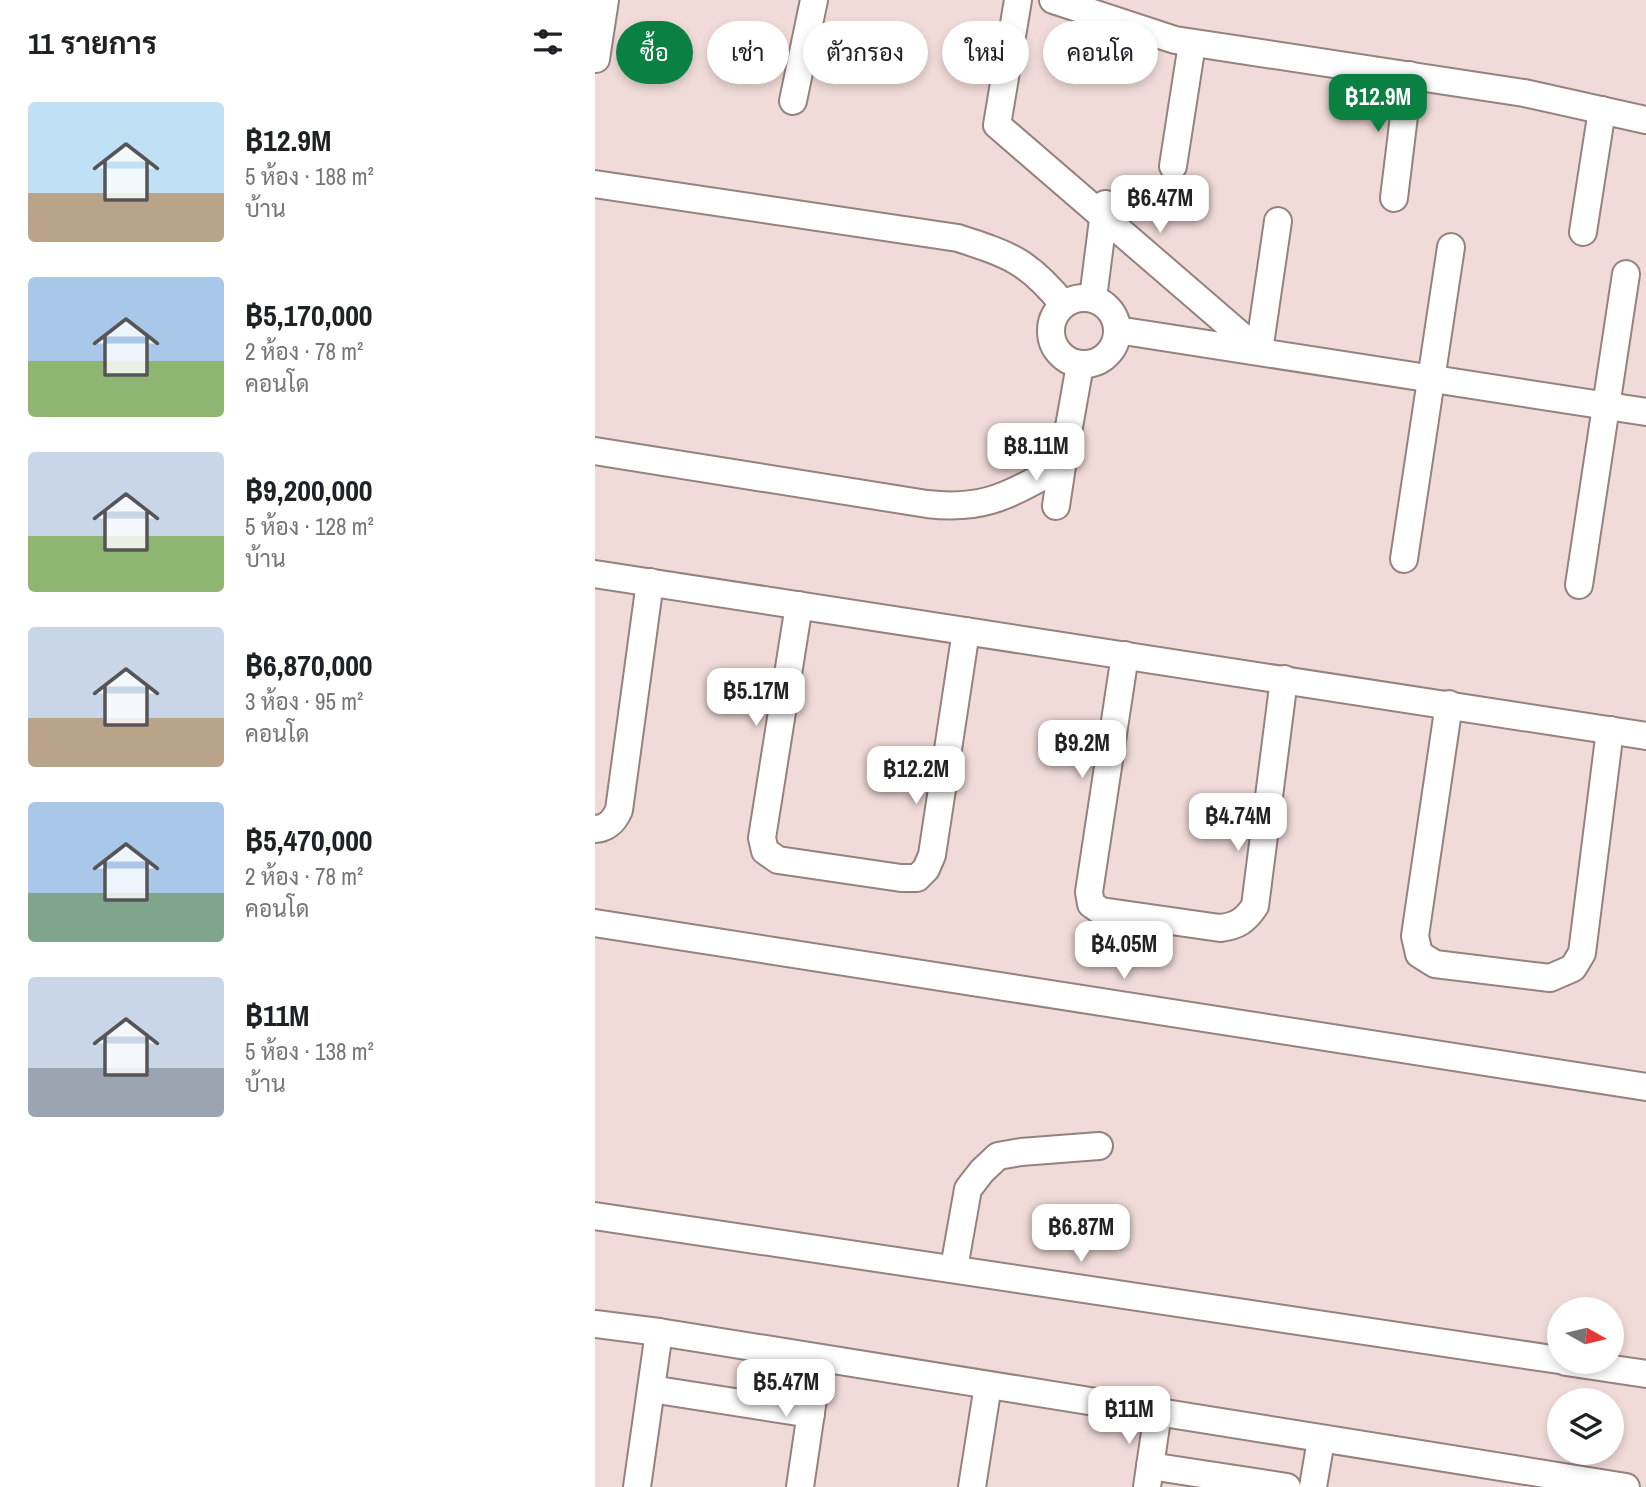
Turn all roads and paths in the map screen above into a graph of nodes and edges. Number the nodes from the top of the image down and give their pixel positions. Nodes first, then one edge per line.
1 (605, 0) edge
2 (814, 0) edge
3 (1018, 0) edge
4 (1053, 0) edge
5 (1192, 44) junction
6 (596, 59) edge
7 (1409, 75) junction
8 (793, 101) dead end
9 (1602, 110) junction
10 (1646, 120) edge
11 (1173, 166) dead end
12 (595, 184) edge
13 (1106, 195) dead end
14 (1394, 198) dead end
15 (1278, 221) dead end
16 (1583, 232) dead end
17 (1451, 247) dead end
18 (1626, 274) dead end
19 (1093, 298) junction
20 (1063, 304) junction
21 (1117, 330) junction
22 (1259, 351) junction
23 (1080, 365) junction
24 (1431, 378) junction
25 (1606, 406) junction
26 (1646, 412) edge
27 (595, 451) edge
28 (1062, 466) junction
29 (1056, 506) dead end
30 (1404, 559) dead end
31 (595, 574) edge
32 (650, 582) junction
33 (1579, 585) dead end
34 (799, 605) junction
35 (966, 631) junction
36 (1125, 655) junction
37 (1284, 679) junction
38 (1449, 704) junction
39 (1610, 730) junction
40 (1646, 736) edge
41 (595, 829) edge
42 (595, 923) edge
43 (1646, 1087) edge
44 (1099, 1146) dead end
45 (595, 1216) edge
46 (954, 1269) junction
47 (595, 1324) edge
48 (659, 1332) junction
49 (819, 1358) junction
50 (1547, 1358) edge
51 (1624, 1371) edge
52 (1646, 1374) edge
53 (988, 1385) junction
54 (651, 1389) junction
55 (1158, 1412) junction
56 (811, 1414) junction
57 (1321, 1440) junction
58 (1476, 1476) edge
59 (1149, 1477) edge
60 (637, 1487) edge
61 (800, 1487) edge
62 (972, 1487) edge
63 (1287, 1487) edge
64 (1313, 1487) edge
65 (1626, 1487) edge

1 - 6 street
2 - 8 street
3 - 22 street
4 - 5 street
5 - 7 street
5 - 11 street
7 - 9 street
7 - 14 street
9 - 10 street
9 - 16 street
12 - 20 street
13 - 19 street
15 - 22 street
17 - 24 street
18 - 25 street
19 - 20 street
19 - 21 street
20 - 23 street
21 - 22 street
21 - 23 street
22 - 24 street
23 - 28 street
24 - 25 street
24 - 30 street
25 - 26 street
25 - 33 street
27 - 28 street
28 - 29 street
31 - 32 street
32 - 34 street
32 - 41 street
34 - 35 street
34 - 35 street
35 - 36 street
36 - 37 street
36 - 37 street
37 - 38 street
38 - 39 street
38 - 39 street
39 - 40 street
42 - 43 street
44 - 46 street
45 - 46 street
46 - 50 street
47 - 48 street
48 - 49 street
48 - 54 street
49 - 53 street
49 - 56 street
51 - 52 street
53 - 55 street
53 - 62 street
54 - 56 street
54 - 60 street
55 - 57 street
55 - 59 street
56 - 61 street
57 - 58 street
57 - 64 street
58 - 65 street
59 - 63 street

